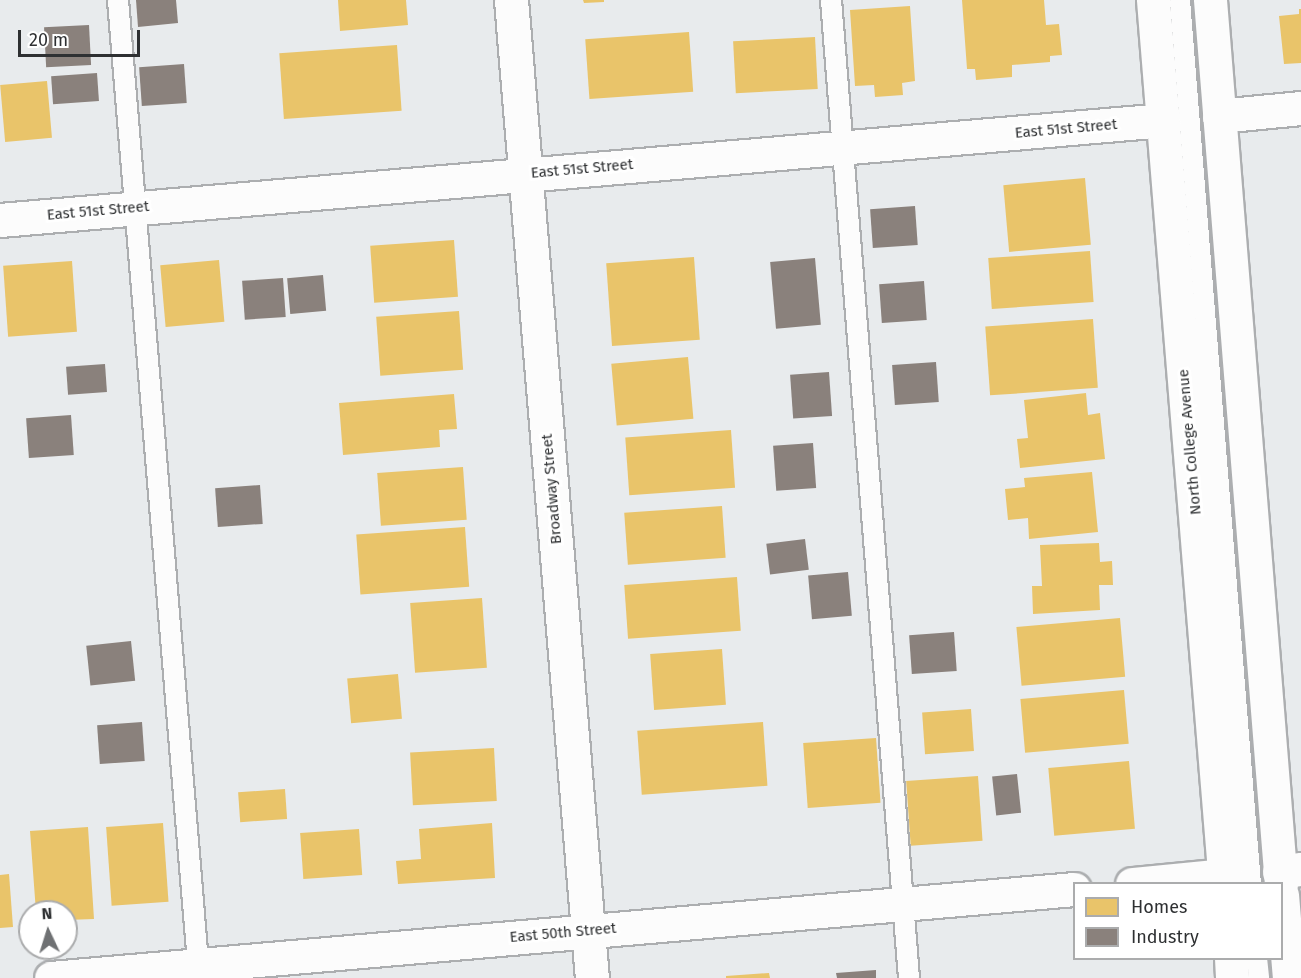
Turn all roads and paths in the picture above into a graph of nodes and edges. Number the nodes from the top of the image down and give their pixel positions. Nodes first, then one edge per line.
1 (118, 0) edge
2 (511, 0) edge
3 (831, 0) edge
4 (1153, 0) edge
5 (1180, 0) edge
6 (1210, 0) edge
7 (1301, 108) edge
8 (1219, 116) junction
9 (1164, 120) junction
10 (844, 147) junction
11 (526, 174) junction
12 (135, 208) junction
13 (0, 220) edge
14 (1263, 880) edge
15 (1198, 882) edge
16 (1073, 888) edge
17 (903, 903) junction
18 (588, 931) junction
19 (1283, 955) edge
20 (1231, 960) edge
21 (1257, 960) edge
22 (198, 971) edge
23 (51, 978) edge
24 (592, 978) edge
25 (909, 978) edge
26 (1232, 978) edge
27 (1259, 978) edge
28 (1289, 978) edge

1 - 12 lane
2 - 11 street, Broadway Street
3 - 10 lane
4 - 9 street, North College Avenue
5 - 14 lane, North College Avenue
6 - 8 street, North College Avenue
7 - 8 street
8 - 14 street, North College Avenue
9 - 10 street, East 51st Street
9 - 14 street, North College Avenue
10 - 11 street, East 51st Street
10 - 17 lane
11 - 12 street, East 51st Street
11 - 18 street, Broadway Street
12 - 13 street, East 51st Street
12 - 22 lane
14 - 15 street
16 - 17 street, East 50th Street
17 - 18 street, East 50th Street
17 - 25 lane
18 - 22 street, East 50th Street
18 - 24 street, Broadway Street
19 - 28 street, North College Avenue
20 - 26 street
21 - 27 lane
22 - 23 street, East 50th Street

